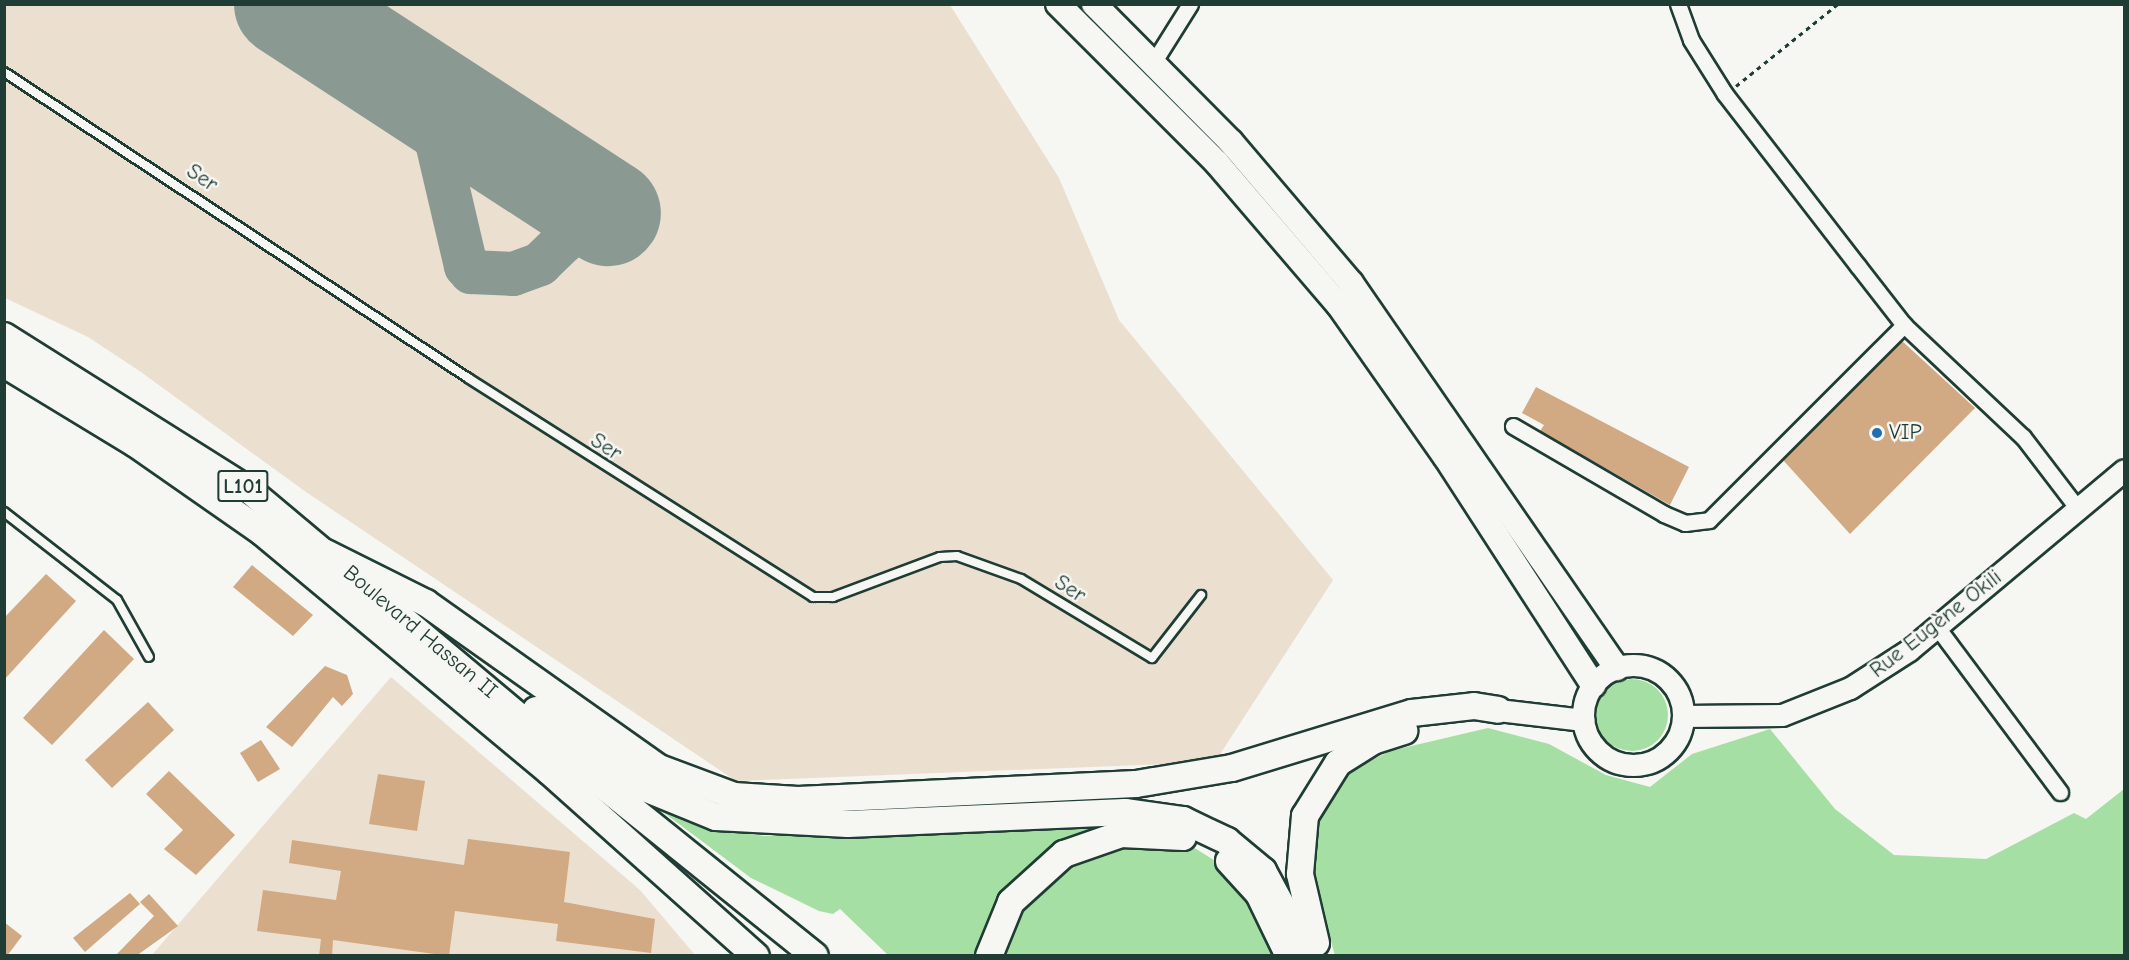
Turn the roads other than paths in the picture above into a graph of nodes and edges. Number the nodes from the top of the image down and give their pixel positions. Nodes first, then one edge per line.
1 (1058, 4) edge
2 (1094, 4) edge
3 (1190, 4) edge
4 (1678, 4) edge
5 (1153, 63) junction
6 (4, 72) edge
7 (1904, 325) junction
8 (4, 336) edge
9 (4, 364) edge
10 (1513, 426) dead end
11 (2124, 470) edge
12 (2078, 509) junction
13 (4, 512) edge
14 (326, 552) junction
15 (1201, 595) dead end
16 (1938, 627) junction
17 (149, 657) dead end
18 (460, 665) junction
19 (1617, 668) junction
20 (1593, 685) junction
21 (1498, 710) junction
22 (1683, 716) junction
23 (1583, 720) junction
24 (2060, 792) dead end
25 (756, 956) edge
26 (815, 956) edge
27 (989, 956) edge
28 (1289, 956) edge
29 (1309, 956) edge
30 (1317, 956) edge

1 - 20 main road
2 - 5 main road
3 - 5 street
4 - 7 street
5 - 19 main road
6 - 15 lane, Ser
7 - 10 street
7 - 12 street
8 - 14 highway, Boulevard Hassan II / L101
9 - 25 highway, Boulevard Hassan II
11 - 12 main road, Rue Eugène Okili
12 - 16 main road, Rue Eugène Okili
13 - 17 lane
14 - 18 highway, Boulevard Hassan II / L101
14 - 21 highway
16 - 22 main road, Rue Eugène Okili
16 - 24 street
18 - 26 highway, Boulevard Hassan II
18 - 29 highway
19 - 20 main road
19 - 22 main road
20 - 23 main road
21 - 23 main road
21 - 30 highway
22 - 23 main road
27 - 28 highway

